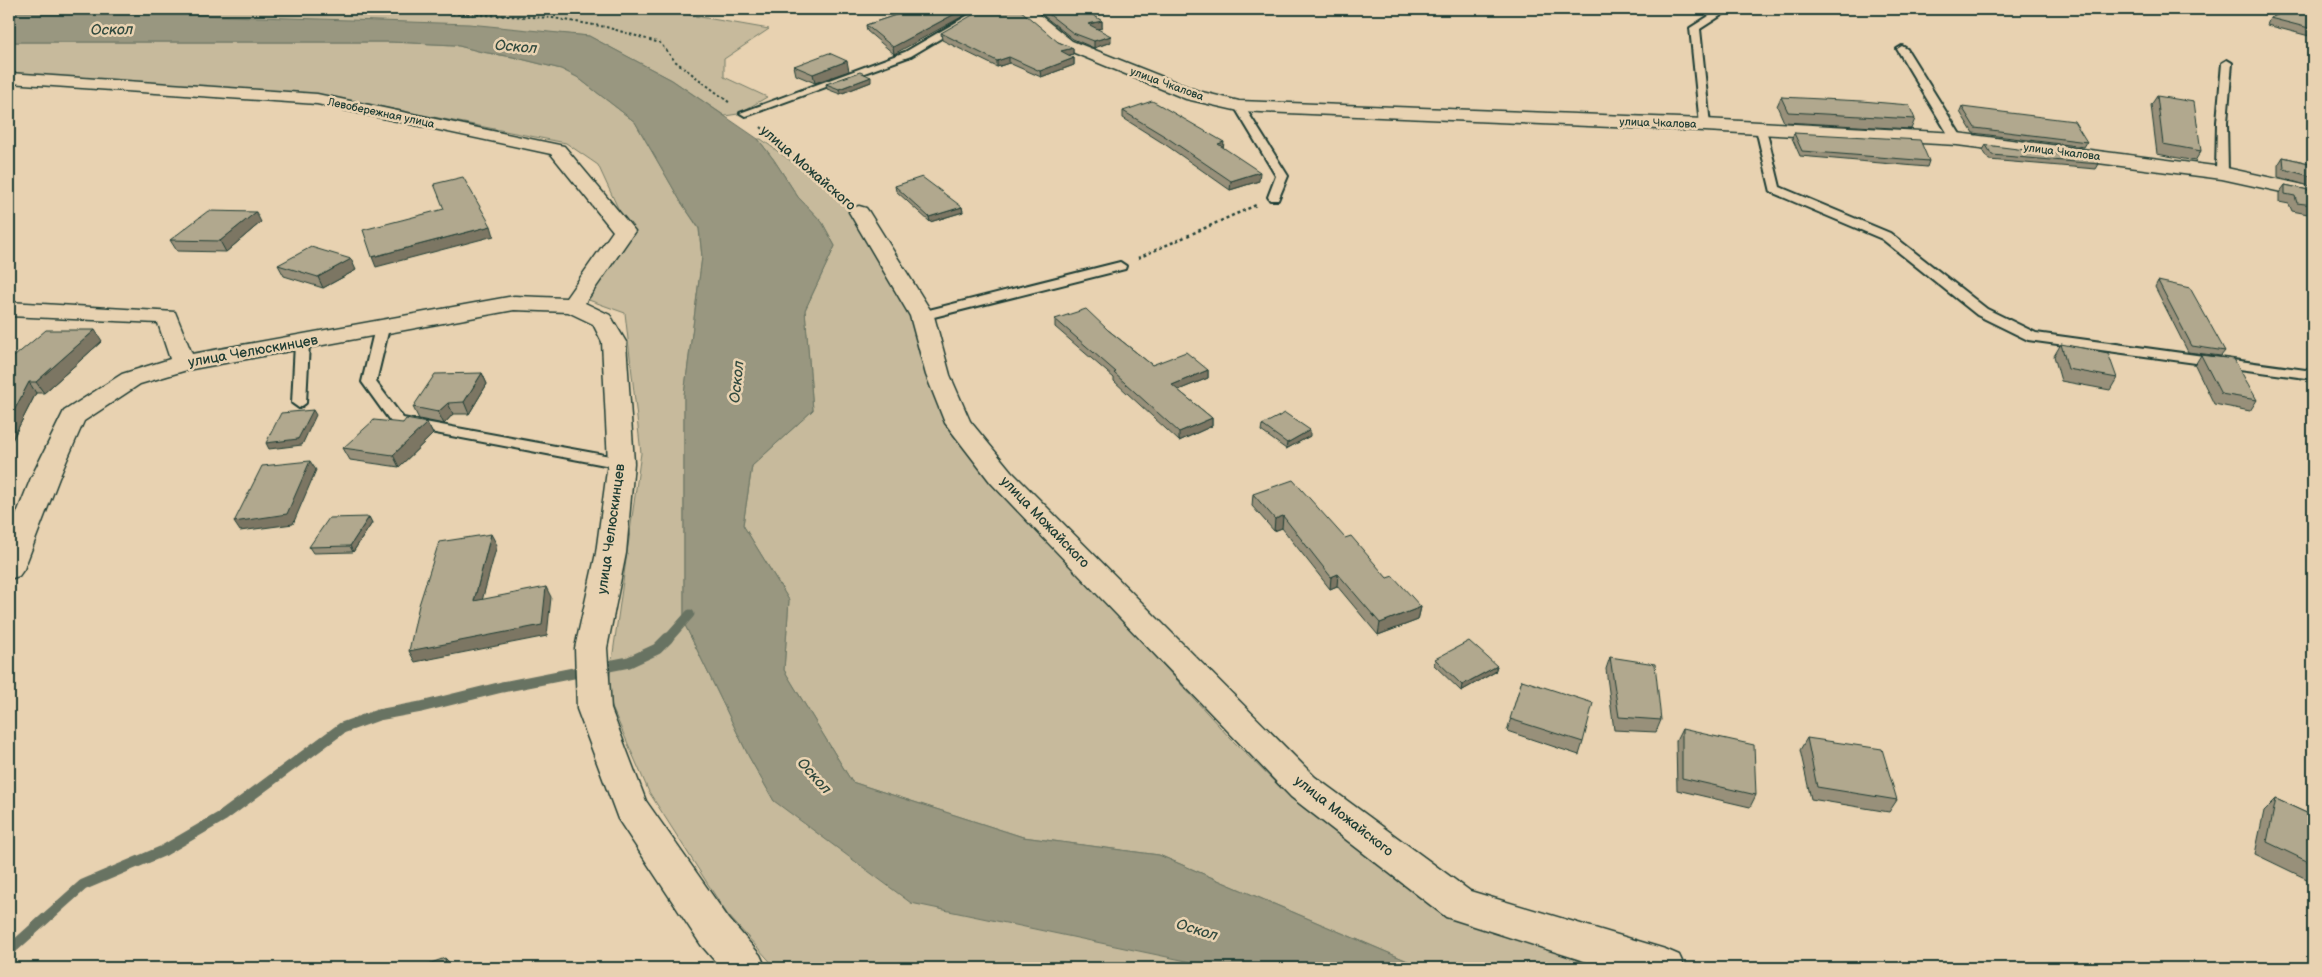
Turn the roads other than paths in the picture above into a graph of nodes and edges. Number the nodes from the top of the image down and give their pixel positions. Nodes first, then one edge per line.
1 (985, 9) edge
2 (1023, 9) edge
3 (1726, 9) edge
4 (1902, 49) dead end
5 (2228, 63) dead end
6 (9, 78) edge
7 (1239, 106) junction
8 (745, 113) road end
9 (1704, 125) junction
10 (1761, 128) junction
11 (1957, 139) junction
12 (2222, 173) junction
13 (2313, 193) edge
14 (1274, 197) road end
15 (859, 212) road end
16 (1120, 266) road end
17 (572, 305) junction
18 (9, 309) edge
19 (922, 316) junction
20 (382, 328) junction
21 (302, 343) junction
22 (183, 363) junction
23 (2313, 375) edge
24 (299, 403) dead end
25 (621, 463) junction
26 (9, 570) edge
27 (746, 968) edge
28 (1665, 968) edge

1 - 8 lane, улица Можайского
2 - 7 street, улица Чкалова
3 - 9 lane
4 - 11 lane
5 - 12 lane
6 - 17 street, Левобережная улица
7 - 9 street, улица Чкалова
7 - 14 lane
9 - 10 street, улица Чкалова
10 - 11 street, улица Чкалова
10 - 23 lane
11 - 12 street, улица Чкалова
12 - 13 street, улица Чкалова
15 - 19 street, улица Можайского
16 - 19 lane
17 - 20 street, улица Челюскинцев
17 - 25 street, улица Челюскинцев
18 - 22 street
19 - 28 street, улица Можайского
20 - 21 street, улица Челюскинцев
20 - 25 lane
21 - 22 street, улица Челюскинцев
21 - 24 lane
22 - 26 street, улица Челюскинцев
25 - 27 street, улица Челюскинцев

